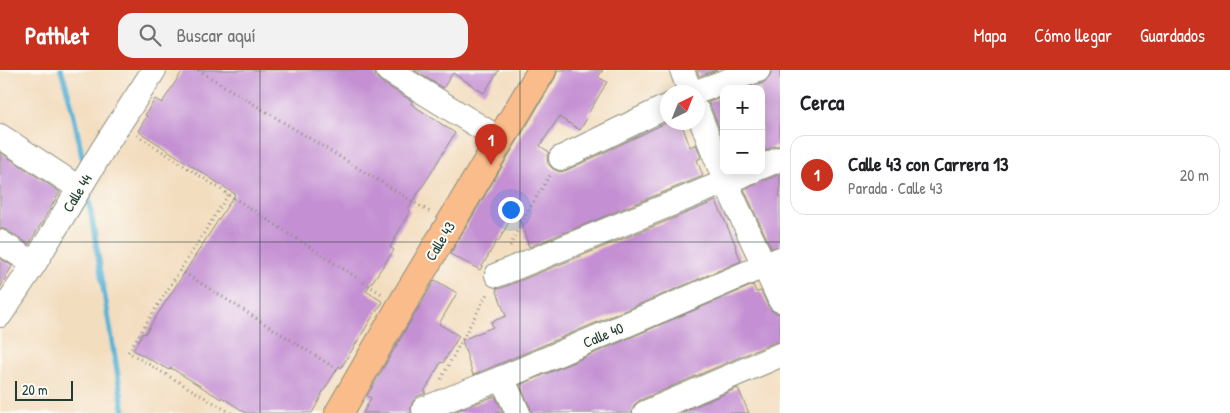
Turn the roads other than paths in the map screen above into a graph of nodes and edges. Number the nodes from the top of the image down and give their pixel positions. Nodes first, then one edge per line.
1 (154, 70) edge
2 (388, 70) edge
3 (542, 70) edge
4 (682, 70) edge
5 (758, 70) edge
6 (687, 85) edge
7 (705, 89) edge
8 (660, 110) edge
9 (705, 130) edge
10 (0, 136) edge
11 (501, 140) junction
12 (561, 158) road end
13 (780, 159) edge
14 (765, 165) edge
15 (743, 175) edge
16 (726, 183) junction
17 (79, 188) junction
18 (0, 242) edge
19 (772, 262) edge
20 (34, 264) junction
21 (497, 275) road end
22 (780, 300) edge
23 (0, 315) edge
24 (780, 355) edge
25 (502, 378) junction
26 (424, 409) road end
27 (339, 413) edge
28 (518, 413) edge
29 (644, 413) edge

1 - 17 street, Calle 44
2 - 11 street
3 - 11 main road, Calle 43
4 - 6 street
5 - 7 street
8 - 12 street
9 - 16 street
10 - 17 street
11 - 27 main road, Calle 43
13 - 14 street
15 - 16 street
16 - 19 street
16 - 21 street
17 - 20 street, Calle 44
18 - 20 street
19 - 22 street
19 - 25 street, Calle 40
20 - 23 street, Calle 44
24 - 29 street
25 - 26 street, Calle 40
25 - 28 street

